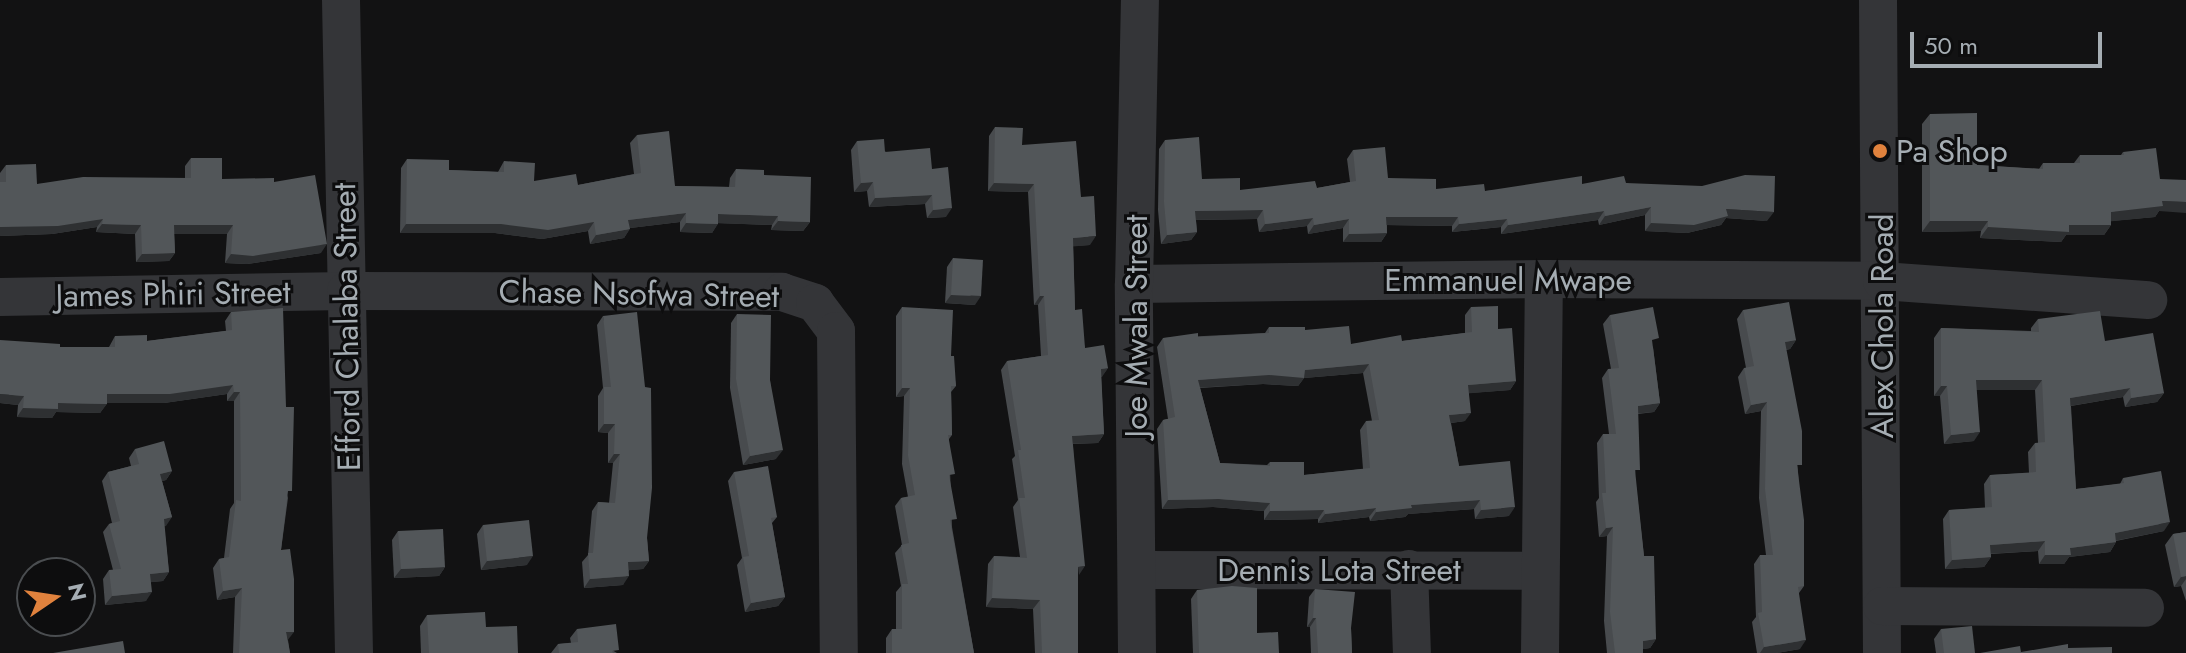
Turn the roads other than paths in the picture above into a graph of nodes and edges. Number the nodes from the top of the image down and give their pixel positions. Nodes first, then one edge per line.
1 (341, 0) edge
2 (1140, 0) edge
3 (1878, 0) edge
4 (1544, 279) junction
5 (1882, 281) junction
6 (1134, 284) junction
7 (346, 291) junction
8 (0, 297) edge
9 (2148, 300) dead end
10 (1409, 569) junction
11 (1138, 570) junction
12 (1540, 571) junction
13 (1882, 606) junction
14 (2145, 608) dead end
15 (354, 653) edge
16 (839, 653) edge
17 (1137, 653) edge
18 (1412, 653) edge
19 (1540, 653) edge
20 (1882, 653) edge

1 - 7 street, Efford Chalaba Street
2 - 6 street, Joe Mwala Street
3 - 5 street, Alex Chola Road
4 - 5 street, Emmanuel Mwape
4 - 6 street, Emmanuel Mwape
4 - 12 street
5 - 9 street, Emmanuel Mwape
5 - 13 street, Alex Chola Road
6 - 11 street, Joe Mwala Street
7 - 8 street, James Phiri Street
7 - 15 street, Efford Chalaba Street
7 - 16 street, Chase Nsofwa Street
10 - 11 street, Dennis Lota Street
10 - 12 street, Dennis Lota Street
10 - 18 street
11 - 17 street, Joe Mwala Street
12 - 19 street
13 - 14 street
13 - 20 street, Alex Chola Road

